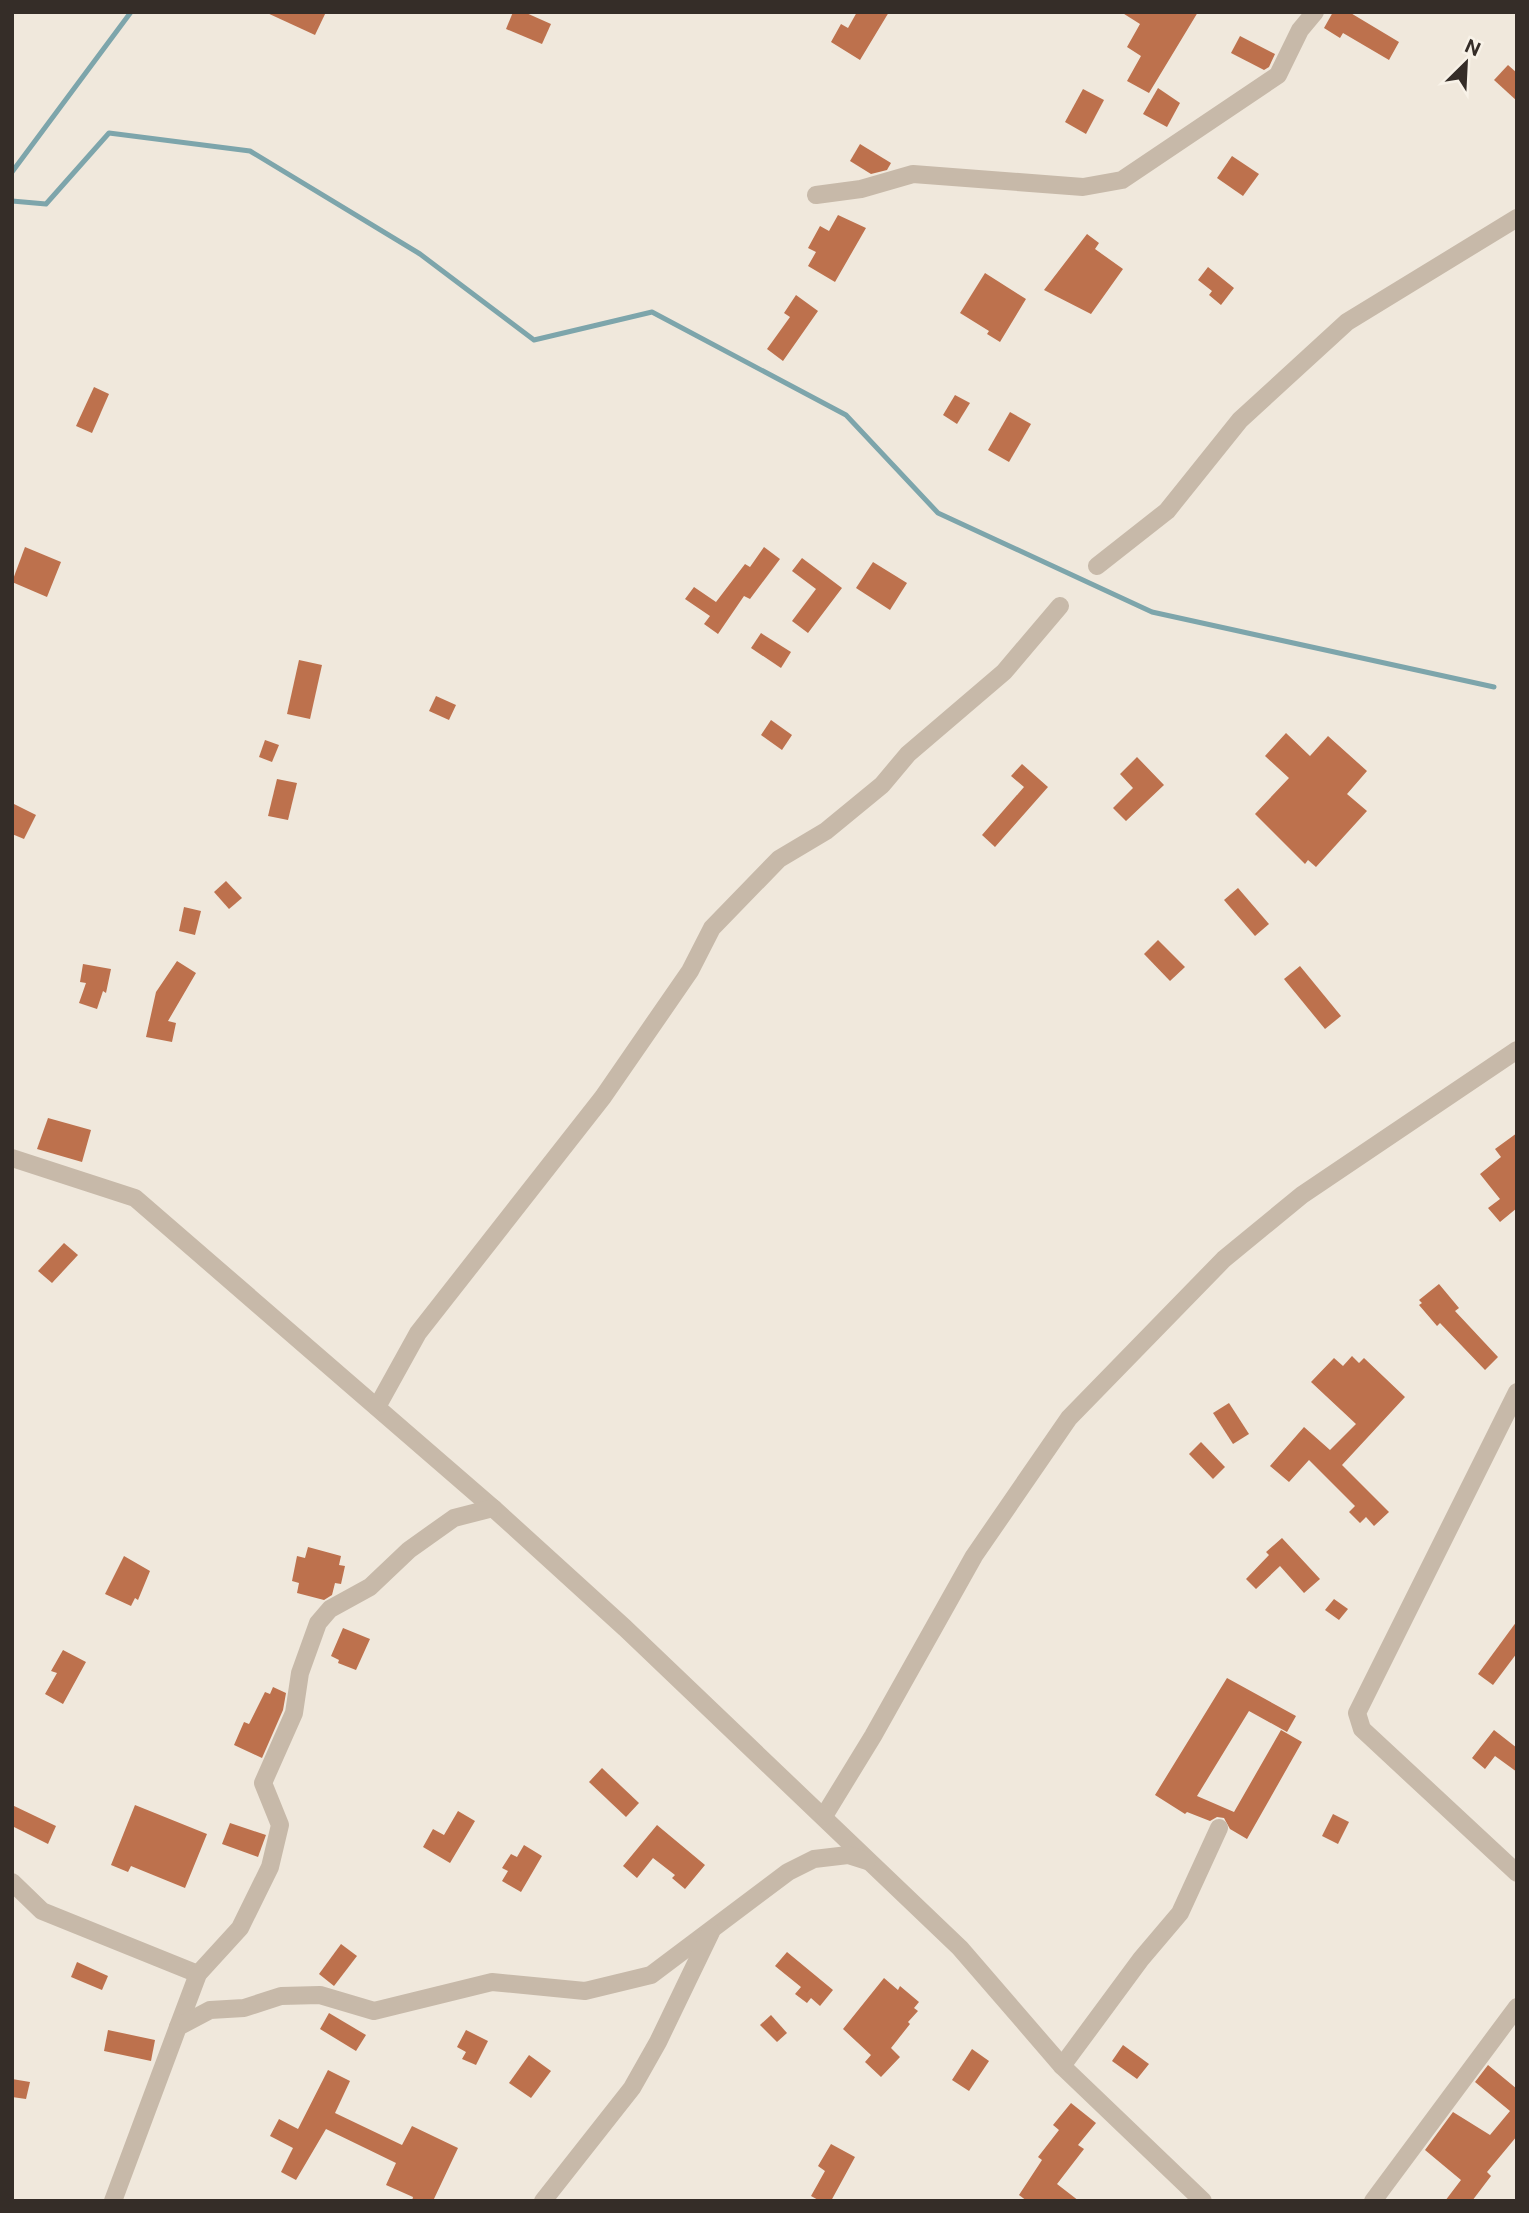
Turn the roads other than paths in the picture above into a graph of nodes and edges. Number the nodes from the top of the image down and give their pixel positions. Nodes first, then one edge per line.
1 (1315, 12) edge
2 (816, 195) dead end
3 (1517, 218) edge
4 (1097, 566) dead end
5 (1060, 606) dead end
6 (1517, 1050) edge
7 (12, 1158) edge
8 (1517, 1392) edge
9 (377, 1407) junction
10 (493, 1508) junction
11 (824, 1816) junction
12 (1219, 1828) dead end
13 (870, 1862) junction
14 (1517, 1873) edge
15 (12, 1882) edge
16 (712, 1930) junction
17 (198, 1974) junction
18 (1517, 2007) edge
19 (178, 2026) junction
20 (1062, 2066) junction
21 (113, 2201) edge
22 (543, 2201) edge
23 (1203, 2201) edge
24 (1373, 2201) edge

1 - 2 street
3 - 4 street
5 - 9 street
6 - 11 street
7 - 9 street
8 - 14 street
9 - 10 street
10 - 11 street
10 - 17 street
11 - 13 street
12 - 20 street
13 - 16 street
13 - 20 street
15 - 17 street
16 - 19 street
16 - 22 street
17 - 19 street
18 - 24 street
19 - 21 street
20 - 23 street

